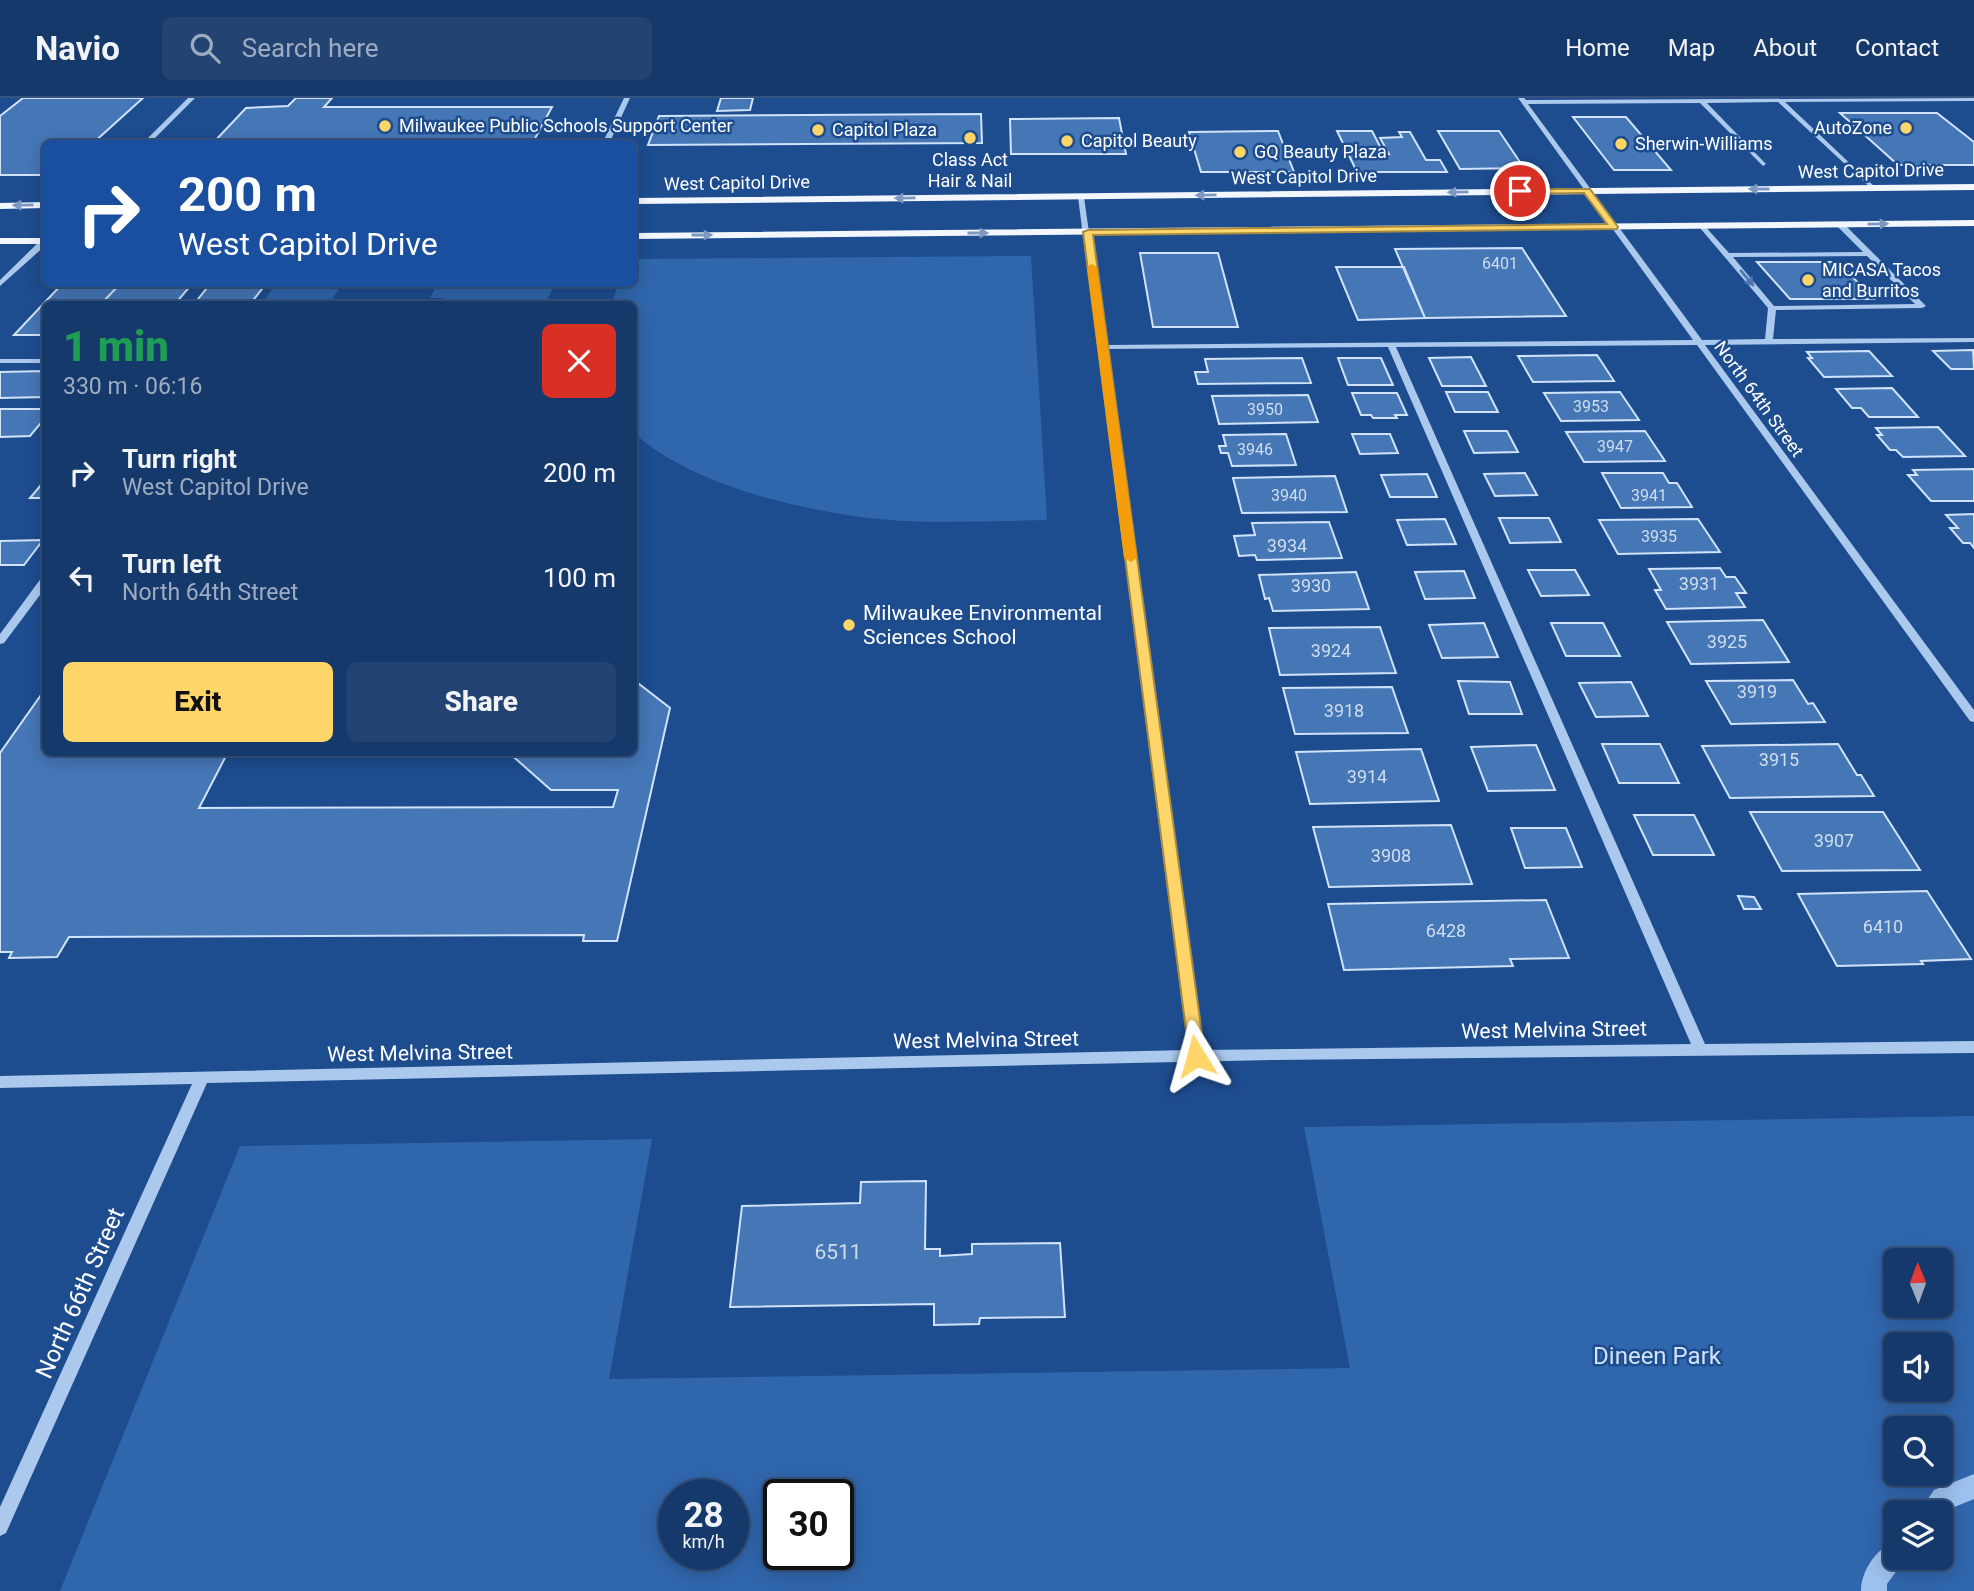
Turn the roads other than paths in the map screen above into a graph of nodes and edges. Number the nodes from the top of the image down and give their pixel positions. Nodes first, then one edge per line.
1 (192, 98) edge
2 (627, 98) edge
3 (1968, 98) edge
4 (1750, 99) edge
5 (1522, 100) edge
6 (1779, 100) junction
7 (1702, 101) junction
8 (1974, 101) edge
9 (149, 140) edge
10 (607, 140) edge
11 (1763, 164) dead end
12 (1974, 187) edge
13 (1874, 189) junction
14 (1587, 191) junction
15 (1082, 197) junction
16 (637, 201) edge
17 (0, 205) edge
18 (42, 205) edge
19 (1974, 223) edge
20 (1840, 225) junction
21 (1703, 226) junction
22 (1613, 227) junction
23 (1088, 232) junction
24 (637, 236) edge
25 (0, 241) edge
26 (42, 241) edge
27 (42, 244) edge
28 (1870, 254) junction
29 (1728, 255) junction
30 (0, 284) edge
31 (1772, 308) junction
32 (1974, 340) edge
33 (1697, 341) junction
34 (1769, 341) junction
35 (1391, 344) junction
36 (1103, 347) junction
37 (0, 361) edge
38 (42, 361) edge
39 (42, 584) edge
40 (0, 641) edge
41 (1974, 718) edge
42 (1974, 1047) edge
43 (1701, 1050) junction
44 (1196, 1056) junction
45 (202, 1078) junction
46 (0, 1083) edge
47 (0, 1527) edge

1 - 9 street
2 - 10 street
3 - 6 street
3 - 8 street
4 - 6 street
4 - 7 street
5 - 7 street
5 - 14 street, North 64th Street
6 - 13 street
7 - 11 street
12 - 13 main road, West Capitol Drive
13 -> 14 main road, West Capitol Drive
14 -> 15 main road, West Capitol Drive
14 - 22 street, North 64th Street
15 -> 16 main road, West Capitol Drive
15 - 23 street
18 -> 17 main road
20 -> 19 main road
20 - 21 main road
20 - 28 street
21 - 22 main road
21 - 29 street
22 - 23 main road
22 - 33 street, North 64th Street
24 -> 23 main road
23 - 36 street
25 - 26 main road
27 - 30 street
28 - 29 street
28 - 31 street
29 -> 31 street
31 - 34 lane
32 - 34 street
33 - 34 street
33 - 35 street
33 - 41 street, North 64th Street
35 - 36 street
35 - 43 street
36 - 44 street
37 - 38 street
39 - 40 street
42 - 43 street, West Melvina Street
43 - 44 street, West Melvina Street
44 - 45 street, West Melvina Street
45 - 46 street, West Melvina Street
45 - 47 street, North 66th Street

